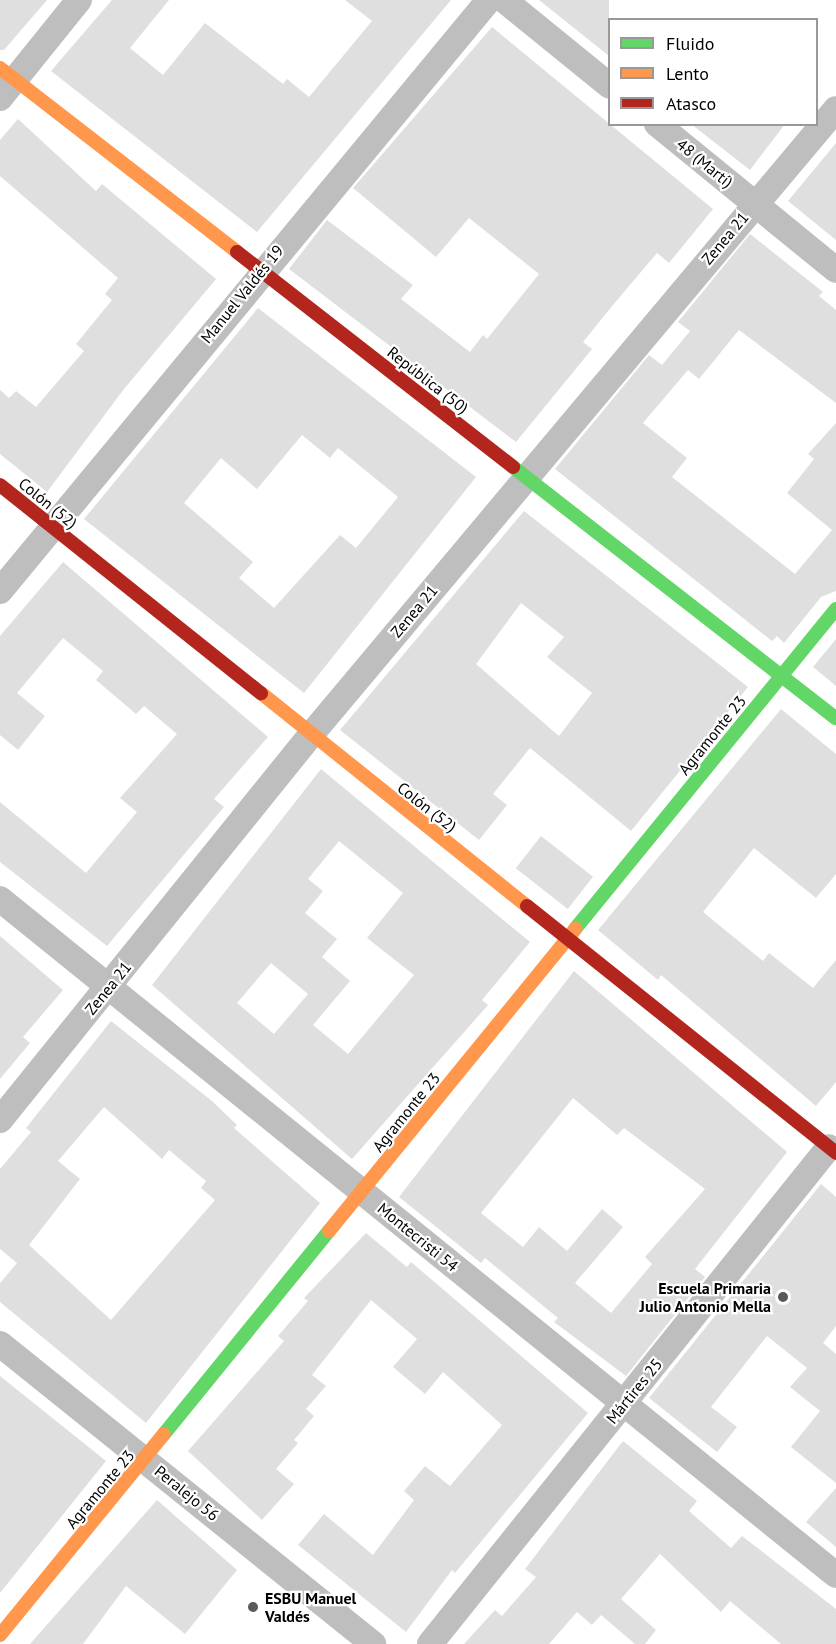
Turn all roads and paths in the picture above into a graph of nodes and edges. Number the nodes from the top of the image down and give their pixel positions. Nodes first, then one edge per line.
1 (79, 0) edge
2 (489, 0) edge
3 (504, 0) edge
4 (5, 82) edge
5 (608, 85) edge
6 (836, 109) edge
7 (659, 126) edge
8 (754, 204) junction
9 (261, 270) junction
10 (836, 270) edge
11 (525, 476) junction
12 (0, 485) edge
13 (52, 527) junction
14 (0, 591) edge
15 (836, 609) edge
16 (781, 675) junction
17 (836, 718) edge
18 (310, 736) junction
19 (0, 899) edge
20 (568, 940) junction
21 (109, 987) junction
22 (0, 1120) edge
23 (834, 1146) edge
24 (362, 1191) junction
25 (0, 1344) edge
26 (622, 1406) junction
27 (146, 1460) junction
28 (836, 1575) edge
29 (0, 1635) edge
30 (373, 1644) edge
31 (430, 1644) edge

1 - 4 street
2 - 9 street, Manuel Valdés 19
3 - 5 street
4 - 9 main road, República (50)
6 - 8 street, Zenea 21
7 - 8 street, 48 (Martí)
8 - 10 street, 48 (Martí)
8 - 11 street, Zenea 21
9 - 11 main road, República (50)
9 - 13 street, Manuel Valdés 19
11 - 16 main road, República (50)
11 - 18 street, Zenea 21
12 - 13 main road, Colón (52)
13 - 14 street, Manuel Valdés 19
13 - 18 main road, Colón (52)
15 - 16 main road, Agramonte 23
16 - 17 main road, República (50)
16 - 20 main road, Agramonte 23
18 - 20 main road, Colón (52)
18 - 21 street, Zenea 21
19 - 21 street, Montecristi 54
20 - 23 main road, Colón (52)
20 - 24 main road, Agramonte 23
21 - 22 street, Zenea 21
21 - 24 street, Montecristi 54
23 - 26 street, Mártires 25
24 - 26 street, Montecristi 54
24 - 27 main road, Agramonte 23
25 - 27 street, Peralejo 56
26 - 28 street, Montecristi 54
26 - 31 street, Mártires 25
27 - 29 main road, Agramonte 23
27 - 30 street, Peralejo 56

